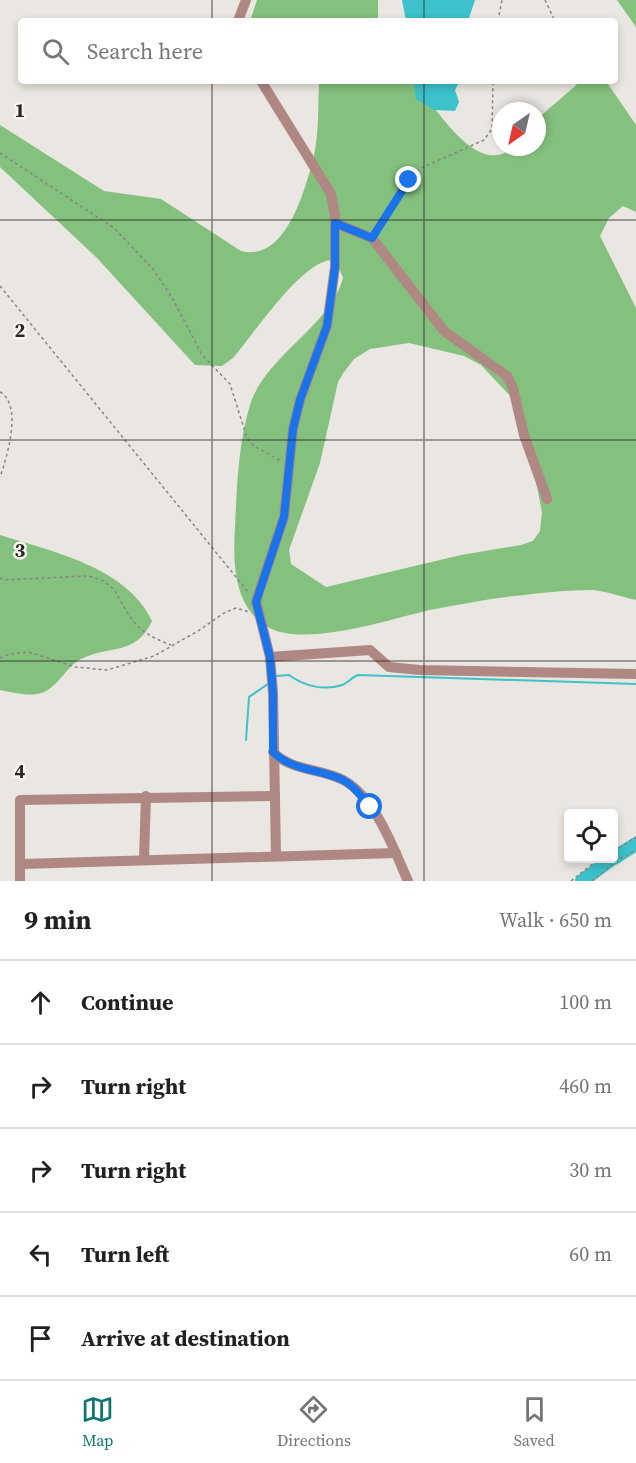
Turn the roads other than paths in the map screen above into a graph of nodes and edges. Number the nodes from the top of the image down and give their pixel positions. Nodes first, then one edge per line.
1 (246, 0) edge
2 (239, 18) edge
3 (263, 84) edge
4 (335, 223) junction
5 (547, 499) dead end
6 (270, 657) junction
7 (636, 674) edge
8 (273, 752) junction
9 (146, 796) junction
10 (275, 796) junction
11 (396, 853) junction
12 (276, 855) junction
13 (144, 859) junction
14 (22, 864) junction
15 (20, 881) edge
16 (408, 881) edge

1 - 2 street
3 - 4 street
4 - 5 street
4 - 6 street
6 - 7 street
6 - 8 street
8 - 10 street
8 - 11 street
9 - 10 street
9 - 13 street
9 - 14 street
10 - 12 street
11 - 12 street
11 - 16 street
12 - 13 street
13 - 14 street
14 - 15 street

